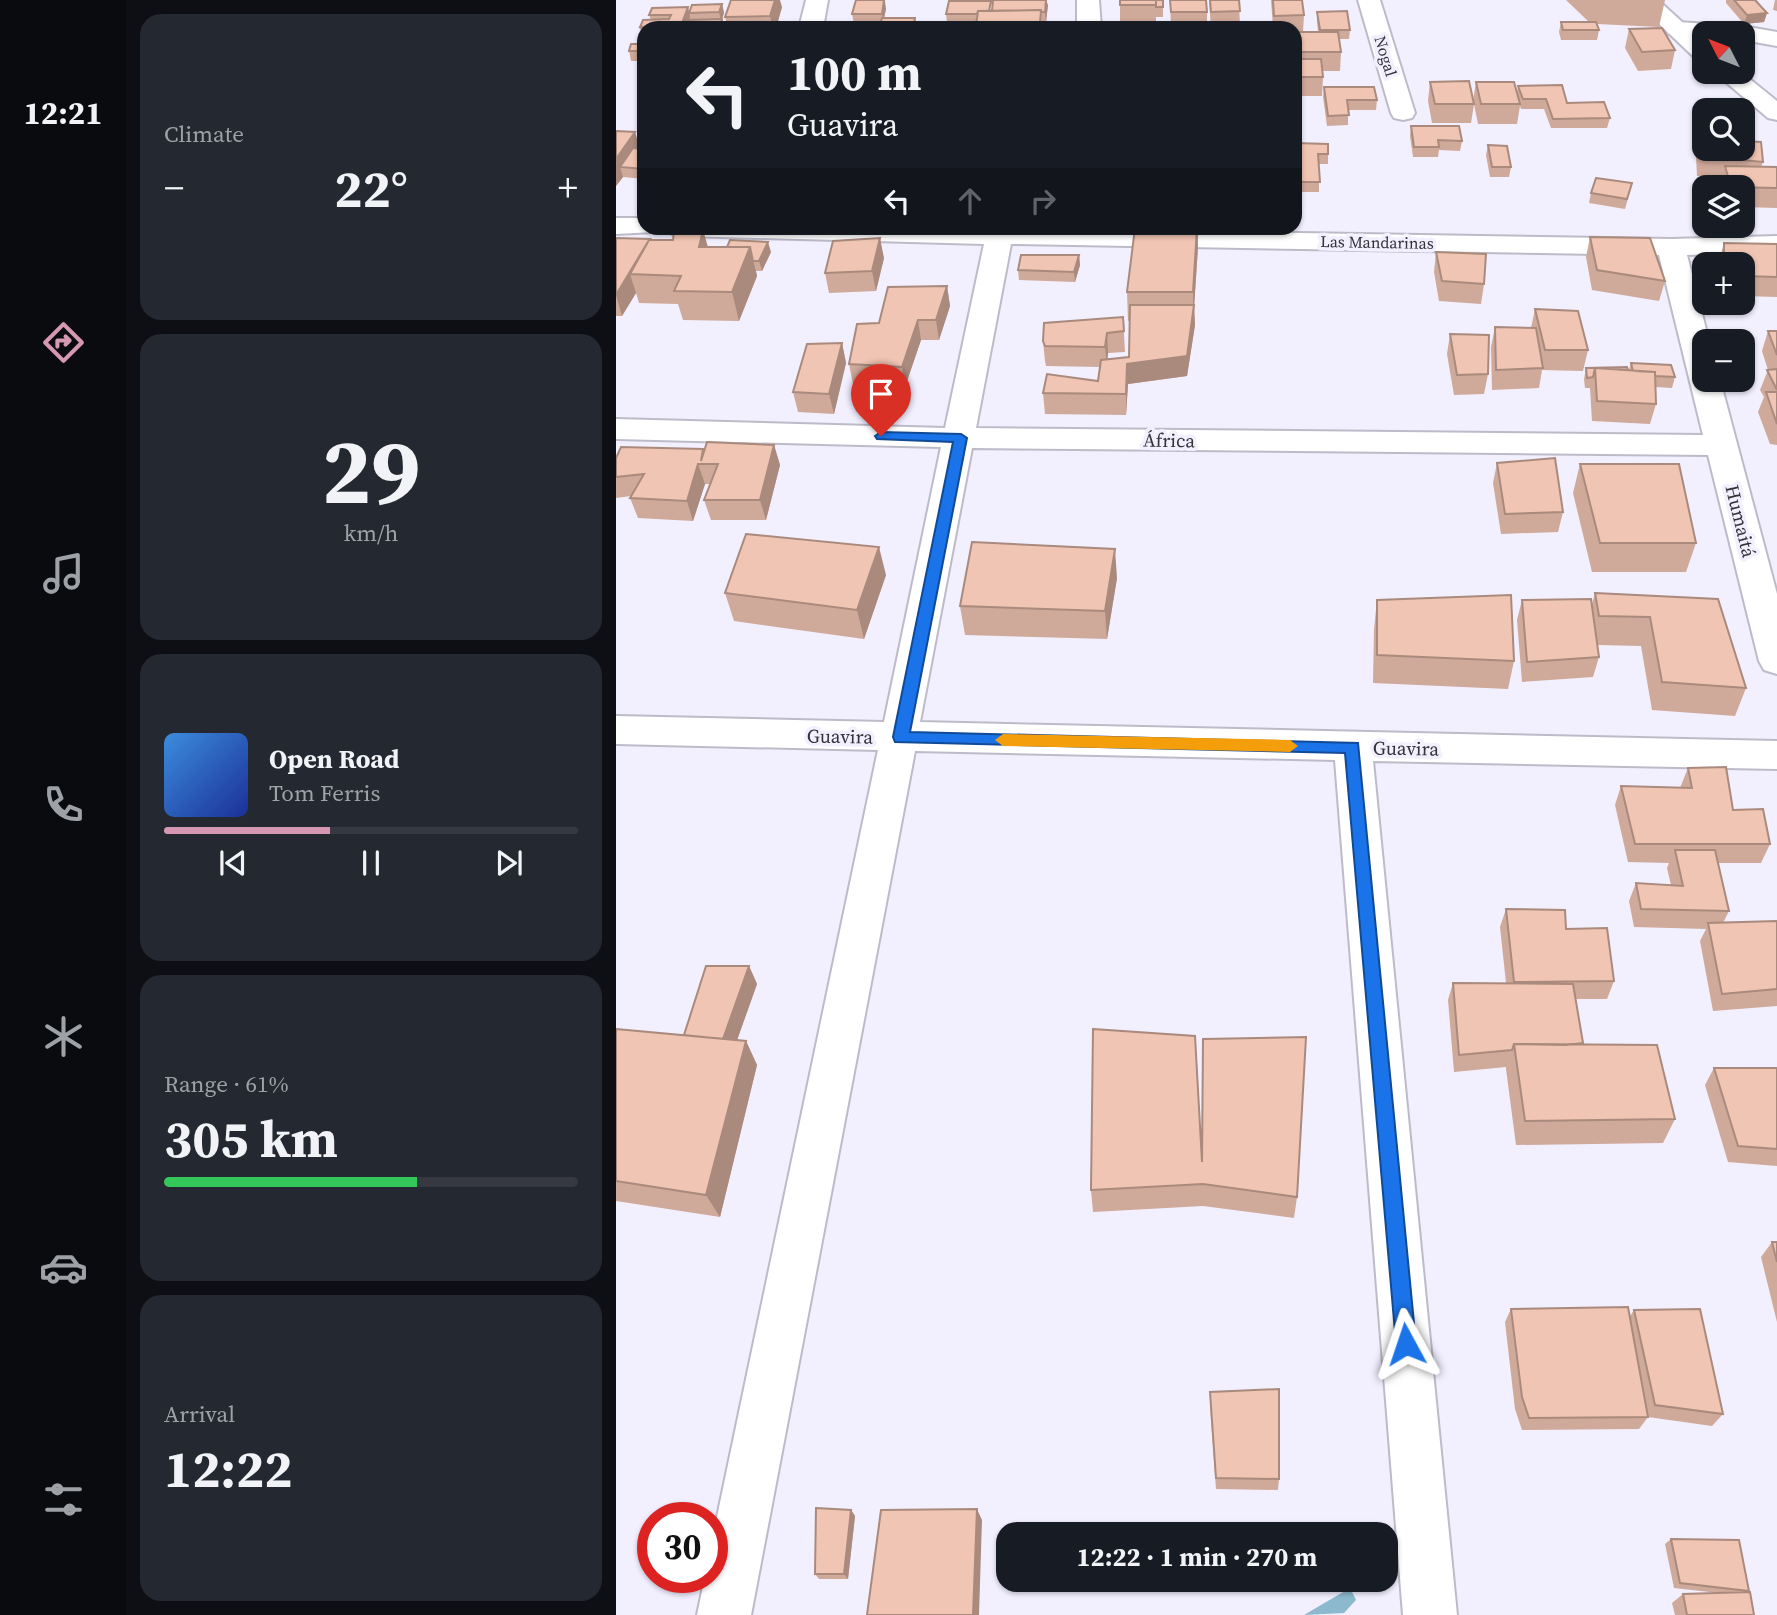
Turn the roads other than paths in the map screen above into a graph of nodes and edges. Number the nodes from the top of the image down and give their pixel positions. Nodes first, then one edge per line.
1 (817, 0) edge
2 (1088, 0) edge
3 (1369, 0) edge
4 (1645, 0) edge
5 (1671, 0) edge
6 (812, 21) edge
7 (1089, 21) edge
8 (1695, 21) edge
9 (1677, 29) junction
10 (1692, 30) edge
11 (1755, 35) edge
12 (1777, 38) edge
13 (1692, 43) edge
14 (1755, 71) edge
15 (1741, 84) edge
16 (1777, 89) edge
17 (1403, 113) dead end
18 (1777, 113) edge
19 (616, 226) edge
20 (637, 226) edge
21 (959, 235) edge
22 (999, 236) junction
23 (1777, 244) edge
24 (1671, 247) junction
25 (1692, 329) edge
26 (1708, 392) edge
27 (616, 429) edge
28 (961, 438) junction
29 (1722, 445) junction
30 (1777, 661) edge
31 (616, 730) edge
32 (901, 737) junction
33 (1353, 748) junction
34 (1777, 755) edge
35 (724, 1615) edge
36 (1430, 1615) edge

1 - 6 street
2 - 7 street
3 - 17 street, Nogal
4 - 9 street
5 - 8 street
9 - 10 street
9 - 13 street
11 - 12 street
14 - 16 street
15 - 18 street
19 - 20 street
21 - 22 street, Las Mandarinas
22 - 24 street, Las Mandarinas
22 - 28 street
23 - 24 street, Las Mandarinas
24 - 25 street, Humaitá
26 - 29 street, Humaitá
27 - 28 street, África
28 - 29 street, África
28 - 32 street
29 - 30 street, Humaitá
31 - 32 street, Guavira
32 - 33 street, Guavira
32 - 35 street
33 - 34 street, Guavira
33 - 36 street

